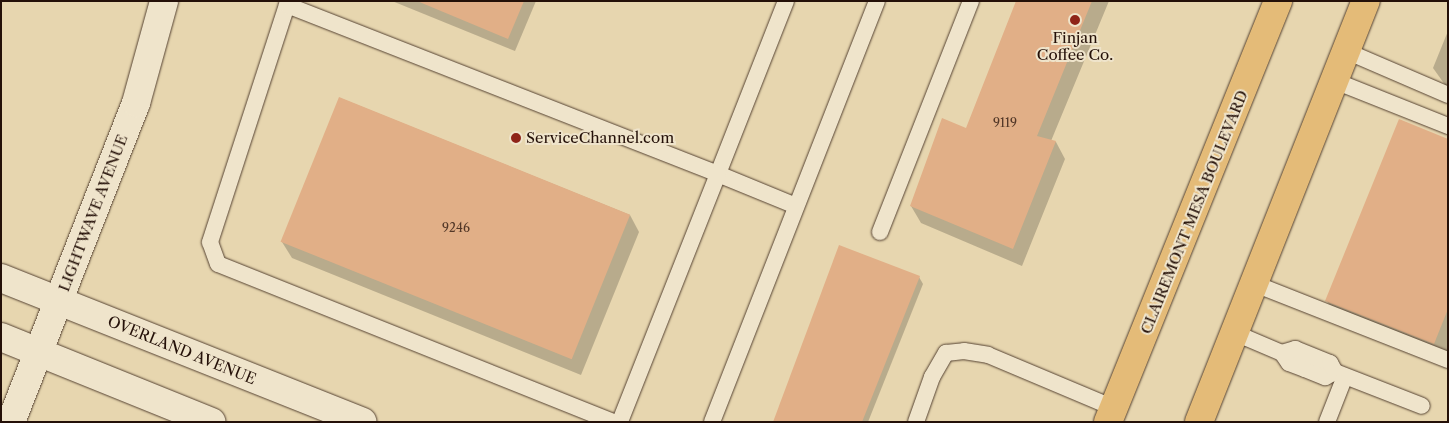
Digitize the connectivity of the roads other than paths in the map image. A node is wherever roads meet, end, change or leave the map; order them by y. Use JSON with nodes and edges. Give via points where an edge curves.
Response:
{"nodes":[{"id":1,"x":164,"y":1,"type":"edge"},
{"id":2,"x":786,"y":1,"type":"edge"},
{"id":3,"x":877,"y":1,"type":"edge"},
{"id":4,"x":971,"y":1,"type":"edge"},
{"id":5,"x":1278,"y":1,"type":"edge"},
{"id":6,"x":1366,"y":1,"type":"edge"},
{"id":7,"x":282,"y":2,"type":"edge"},
{"id":8,"x":1346,"y":51,"type":"junction"},
{"id":9,"x":1335,"y":81,"type":"junction"},
{"id":10,"x":1448,"y":95,"type":"edge"},
{"id":11,"x":1448,"y":126,"type":"edge"},
{"id":12,"x":718,"y":174,"type":"junction"},
{"id":13,"x":796,"y":206,"type":"junction"},
{"id":14,"x":880,"y":232,"type":"dead end"},
{"id":15,"x":1,"y":278,"type":"edge"},
{"id":16,"x":1255,"y":284,"type":"junction"},
{"id":17,"x":58,"y":301,"type":"junction"},
{"id":18,"x":1235,"y":333,"type":"junction"},
{"id":19,"x":1,"y":337,"type":"edge"},
{"id":20,"x":38,"y":352,"type":"junction"},
{"id":21,"x":1448,"y":360,"type":"edge"},
{"id":22,"x":1340,"y":374,"type":"junction"},
{"id":23,"x":1422,"y":406,"type":"dead end"},
{"id":24,"x":1111,"y":415,"type":"edge"},
{"id":25,"x":11,"y":422,"type":"edge"},
{"id":26,"x":211,"y":422,"type":"edge"},
{"id":27,"x":362,"y":422,"type":"edge"},
{"id":28,"x":613,"y":422,"type":"edge"},
{"id":29,"x":620,"y":422,"type":"edge"},
{"id":30,"x":712,"y":422,"type":"edge"},
{"id":31,"x":916,"y":422,"type":"edge"},
{"id":32,"x":1199,"y":422,"type":"edge"},
{"id":33,"x":1327,"y":422,"type":"edge"}],
"edges":[{"from":1,"to":17,"type":"street","name":"LIGHTWAVE AVENUE","via":[[136,103]]},
{"from":2,"to":12,"type":"lane"},
{"from":3,"to":13,"type":"lane"},
{"from":4,"to":14,"type":"lane"},
{"from":5,"to":24,"type":"main road","name":"CLAIREMONT MESA BOULEVARD"},
{"from":6,"to":8,"type":"main road"},
{"from":7,"to":12,"type":"lane"},
{"from":7,"to":28,"type":"lane","via":[[210,242],[218,264]]},
{"from":8,"to":9,"type":"main road"},
{"from":8,"to":10,"type":"lane"},
{"from":9,"to":11,"type":"lane"},
{"from":9,"to":16,"type":"main road"},
{"from":12,"to":13,"type":"lane"},
{"from":12,"to":29,"type":"lane"},
{"from":13,"to":30,"type":"lane"},
{"from":15,"to":17,"type":"street","name":"OVERLAND AVENUE"},
{"from":16,"to":18,"type":"main road"},
{"from":16,"to":21,"type":"lane"},
{"from":17,"to":20,"type":"street","name":"LIGHTWAVE AVENUE"},
{"from":17,"to":27,"type":"street","name":"OVERLAND AVENUE"},
{"from":18,"to":22,"type":"lane","via":[[1282,353],[1295,349],[1330,363]]},
{"from":18,"to":32,"type":"main road"},
{"from":19,"to":20,"type":"street"},
{"from":20,"to":25,"type":"street","name":"LIGHTWAVE AVENUE"},
{"from":20,"to":26,"type":"street"},
{"from":22,"to":23,"type":"lane"},
{"from":22,"to":33,"type":"lane"},
{"from":24,"to":31,"type":"lane","via":[[988,355],[964,351],[946,353],[932,377]]}]}
